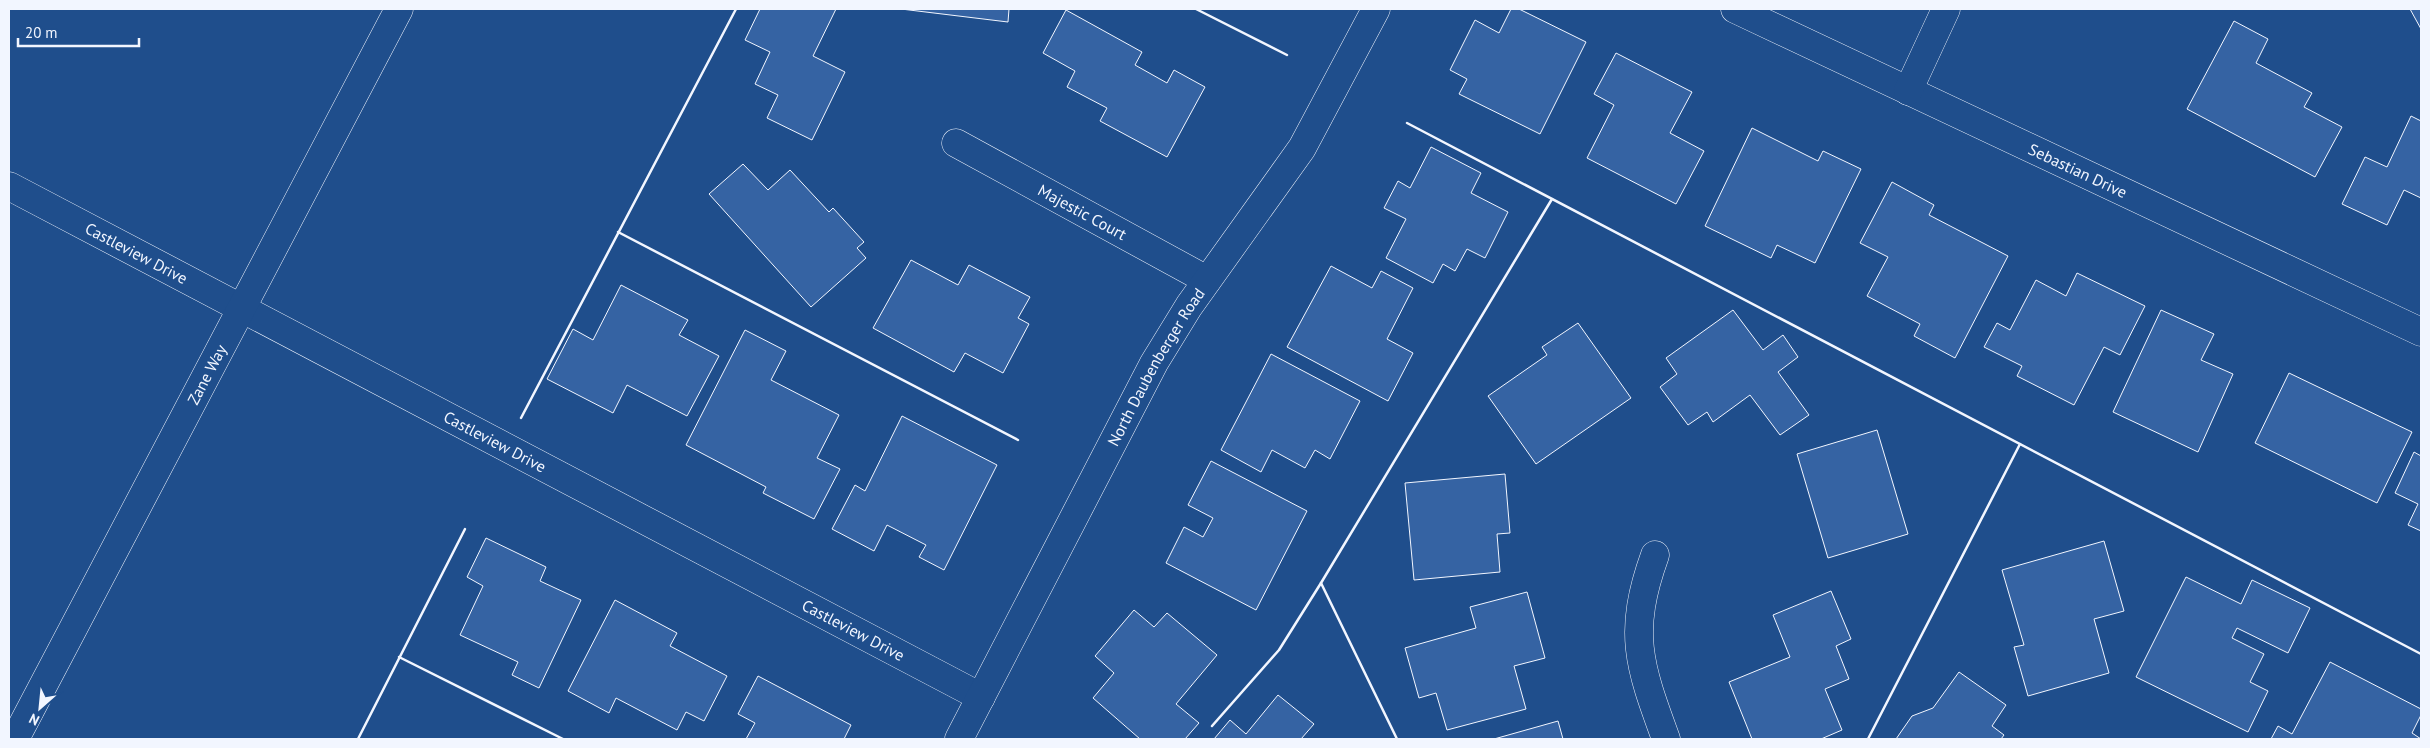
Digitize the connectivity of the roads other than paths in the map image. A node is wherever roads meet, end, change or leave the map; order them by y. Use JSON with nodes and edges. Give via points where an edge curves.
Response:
{"nodes":[{"id":1,"x":400,"y":9,"type":"edge"},
{"id":2,"x":1376,"y":9,"type":"edge"},
{"id":3,"x":1735,"y":9,"type":"edge"},
{"id":4,"x":1946,"y":9,"type":"edge"},
{"id":5,"x":1908,"y":91,"type":"junction"},
{"id":6,"x":956,"y":144,"type":"dead end"},
{"id":7,"x":9,"y":186,"type":"edge"},
{"id":8,"x":1207,"y":280,"type":"junction"},
{"id":9,"x":242,"y":308,"type":"junction"},
{"id":10,"x":2421,"y":332,"type":"edge"},
{"id":11,"x":1655,"y":555,"type":"dead end"},
{"id":12,"x":981,"y":697,"type":"junction"},
{"id":13,"x":967,"y":736,"type":"edge"},
{"id":14,"x":15,"y":739,"type":"edge"},
{"id":15,"x":1666,"y":739,"type":"edge"}],
"edges":[{"from":1,"to":9,"type":"street","name":"Zane Way"},
{"from":2,"to":8,"type":"street","name":"North Daubenberger Road","via":[[1302,148]]},
{"from":3,"to":5,"type":"street","name":"Sebastian Drive"},
{"from":4,"to":5,"type":"street"},
{"from":5,"to":10,"type":"street","name":"Sebastian Drive"},
{"from":6,"to":8,"type":"street","name":"Majestic Court"},
{"from":7,"to":9,"type":"street","name":"Castleview Drive"},
{"from":8,"to":12,"type":"street","name":"North Daubenberger Road","via":[[1154,363]]},
{"from":9,"to":12,"type":"street","name":"Castleview Drive"},
{"from":9,"to":14,"type":"street","name":"Zane Way"},
{"from":11,"to":15,"type":"street","via":[[1641,600],[1638,626],[1644,681]]},
{"from":12,"to":13,"type":"street","name":"North Daubenberger Road"}]}
